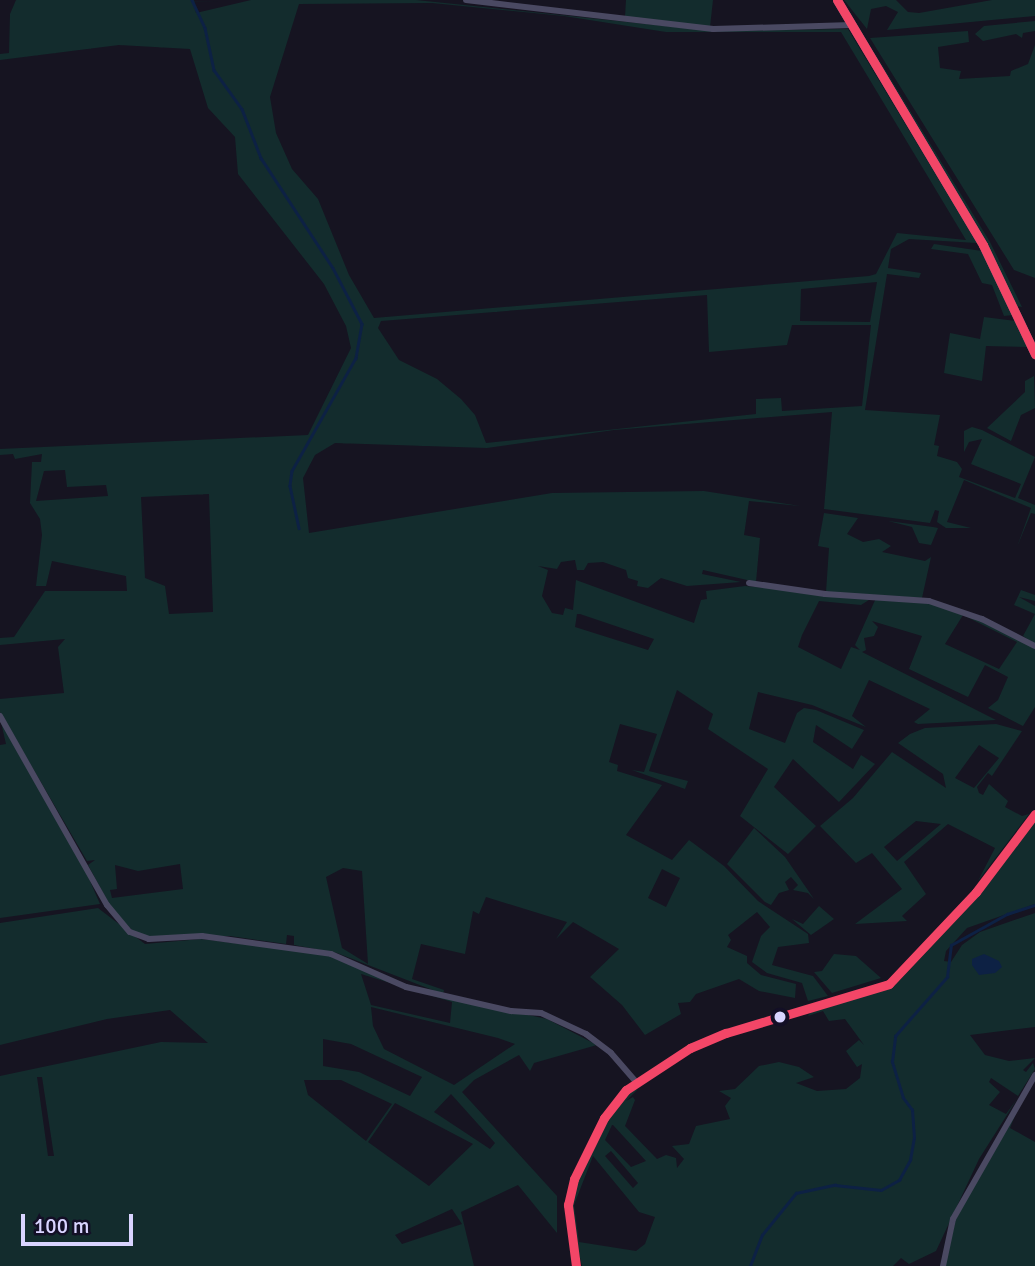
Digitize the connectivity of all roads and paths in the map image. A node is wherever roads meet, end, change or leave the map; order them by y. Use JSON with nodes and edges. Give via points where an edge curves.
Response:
{"nodes":[{"id":1,"x":466,"y":0,"type":"edge"},
{"id":2,"x":837,"y":0,"type":"edge"},
{"id":3,"x":852,"y":25,"type":"junction"},
{"id":4,"x":1035,"y":354,"type":"edge"},
{"id":5,"x":749,"y":583,"type":"dead end"},
{"id":6,"x":1035,"y":646,"type":"edge"},
{"id":7,"x":0,"y":716,"type":"edge"},
{"id":8,"x":1035,"y":814,"type":"edge"},
{"id":9,"x":1035,"y":1075,"type":"edge"},
{"id":10,"x":636,"y":1082,"type":"junction"},
{"id":11,"x":576,"y":1266,"type":"edge"},
{"id":12,"x":943,"y":1266,"type":"edge"}],
"edges":[{"from":1,"to":3,"type":"street","via":[[713,29]]},
{"from":2,"to":3,"type":"main road"},
{"from":3,"to":4,"type":"main road","via":[[983,245]]},
{"from":5,"to":6,"type":"street","via":[[929,601],[982,619]]},
{"from":7,"to":10,"type":"street","via":[[107,905],[130,933],[149,939],[202,936],[253,941],[331,954],[406,987],[511,1012],[541,1013],[586,1034],[611,1053]]},
{"from":8,"to":10,"type":"street","via":[[976,892],[889,984],[726,1033],[690,1048]]},
{"from":9,"to":12,"type":"street","via":[[953,1219]]},
{"from":10,"to":11,"type":"street","via":[[604,1118],[574,1179],[568,1205]]}]}
